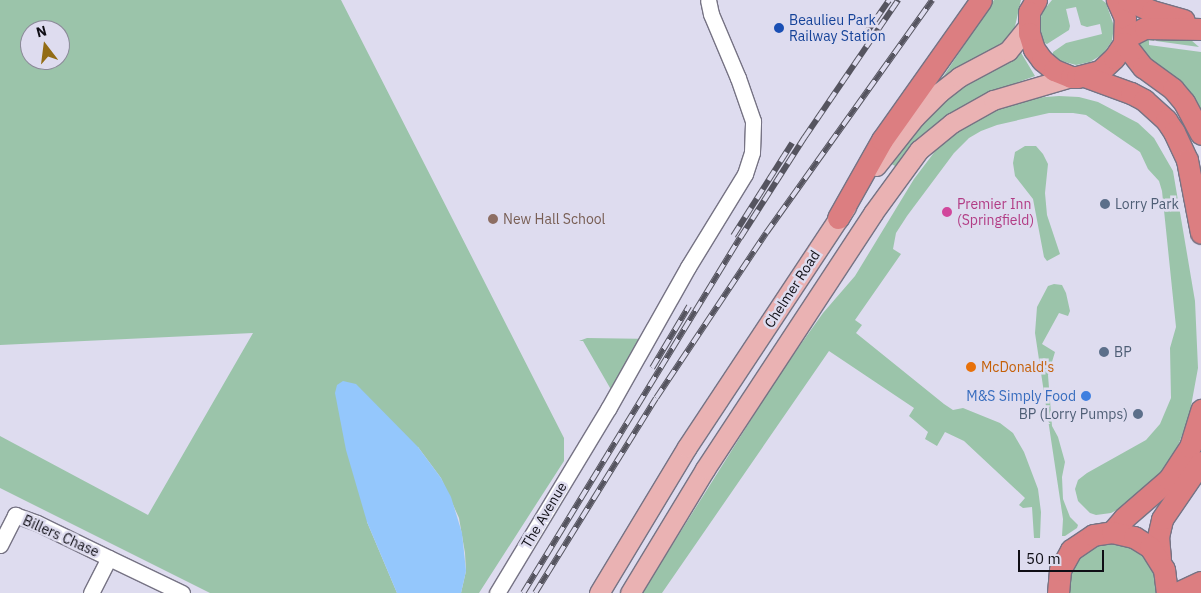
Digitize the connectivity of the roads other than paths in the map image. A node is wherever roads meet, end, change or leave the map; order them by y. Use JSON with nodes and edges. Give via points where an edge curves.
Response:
{"nodes":[{"id":1,"x":708,"y":0,"type":"edge"},
{"id":2,"x":981,"y":0,"type":"edge"},
{"id":3,"x":1117,"y":0,"type":"edge"},
{"id":4,"x":1128,"y":0,"type":"edge"},
{"id":5,"x":1155,"y":0,"type":"edge"},
{"id":6,"x":1031,"y":9,"type":"edge"},
{"id":7,"x":1199,"y":26,"type":"edge"},
{"id":8,"x":1124,"y":40,"type":"junction"},
{"id":9,"x":1077,"y":77,"type":"junction"},
{"id":10,"x":1201,"y":134,"type":"edge"},
{"id":11,"x":838,"y":218,"type":"junction"},
{"id":12,"x":1201,"y":234,"type":"edge"},
{"id":13,"x":1201,"y":410,"type":"edge"},
{"id":14,"x":1201,"y":462,"type":"edge"},
{"id":15,"x":1112,"y":532,"type":"junction"},
{"id":16,"x":0,"y":545,"type":"edge"},
{"id":17,"x":109,"y":558,"type":"junction"},
{"id":18,"x":1160,"y":559,"type":"junction"},
{"id":19,"x":1201,"y":582,"type":"edge"},
{"id":20,"x":91,"y":593,"type":"edge"},
{"id":21,"x":182,"y":593,"type":"edge"},
{"id":22,"x":497,"y":593,"type":"edge"},
{"id":23,"x":599,"y":593,"type":"edge"},
{"id":24,"x":630,"y":593,"type":"edge"},
{"id":25,"x":1058,"y":593,"type":"edge"},
{"id":26,"x":1167,"y":593,"type":"edge"},
{"id":27,"x":1177,"y":593,"type":"edge"}],
"edges":[{"from":1,"to":22,"type":"street","name":"The Avenue","via":[[753,121],[752,152],[745,174]]},
{"from":2,"to":11,"type":"highway","via":[[882,140]]},
{"from":3,"to":8,"type":"highway","via":[[1125,18]]},
{"from":4,"to":7,"type":"highway"},
{"from":5,"to":7,"type":"highway"},
{"from":6,"to":9,"type":"highway","via":[[1032,44],[1036,53],[1054,70]]},
{"from":6,"to":11,"type":"main road","name":"Chelmer Road","via":[[1008,50],[959,77],[915,117]]},
{"from":7,"to":8,"type":"highway","via":[[1144,28]]},
{"from":8,"to":9,"type":"highway","via":[[1109,64],[1100,71]]},
{"from":8,"to":10,"type":"highway","via":[[1143,67],[1173,89],[1184,102]]},
{"from":9,"to":12,"type":"highway","via":[[1131,92],[1166,120],[1187,160]]},
{"from":9,"to":24,"type":"main road","name":"Chelmer Road","via":[[993,100],[952,123],[919,150],[872,214],[716,453]]},
{"from":11,"to":23,"type":"main road","name":"Chelmer Road","via":[[688,447]]},
{"from":13,"to":15,"type":"highway","via":[[1190,447],[1169,479]]},
{"from":14,"to":18,"type":"highway","via":[[1162,519],[1158,536]]},
{"from":15,"to":18,"type":"highway","via":[[1144,542]]},
{"from":15,"to":25,"type":"highway","via":[[1094,535],[1071,550],[1060,570]]},
{"from":16,"to":17,"type":"street","name":"Billers Chase","via":[[15,516],[37,523]]},
{"from":17,"to":20,"type":"street"},
{"from":17,"to":21,"type":"street"},
{"from":18,"to":26,"type":"highway"},
{"from":19,"to":27,"type":"highway"}]}
